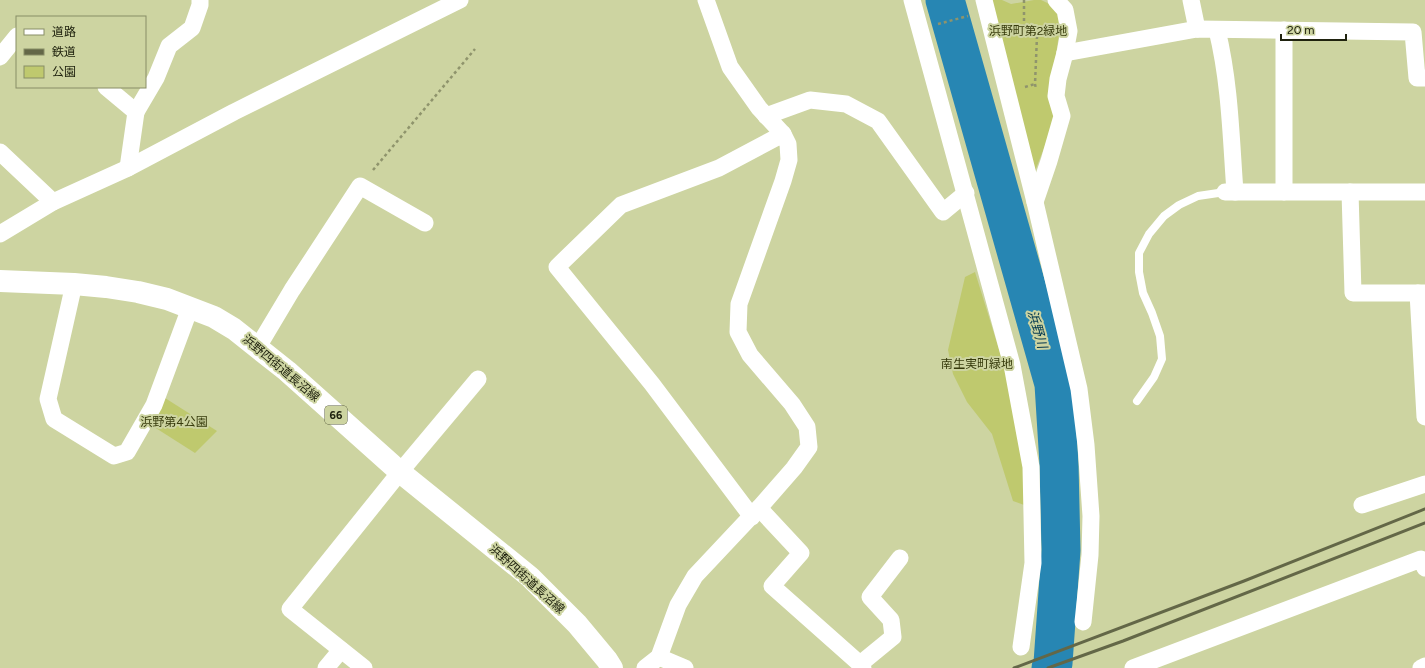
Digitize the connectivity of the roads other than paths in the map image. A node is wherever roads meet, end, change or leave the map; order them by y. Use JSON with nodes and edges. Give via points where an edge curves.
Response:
{"nodes":[{"id":1,"x":200,"y":0,"type":"edge"},
{"id":2,"x":460,"y":0,"type":"edge"},
{"id":3,"x":706,"y":0,"type":"edge"},
{"id":4,"x":912,"y":0,"type":"edge"},
{"id":5,"x":984,"y":0,"type":"edge"},
{"id":6,"x":1056,"y":0,"type":"edge"},
{"id":7,"x":1191,"y":0,"type":"edge"},
{"id":8,"x":1197,"y":29,"type":"junction"},
{"id":9,"x":1217,"y":30,"type":"junction"},
{"id":10,"x":1284,"y":30,"type":"junction"},
{"id":11,"x":16,"y":37,"type":"edge"},
{"id":12,"x":1065,"y":53,"type":"junction"},
{"id":13,"x":0,"y":57,"type":"edge"},
{"id":14,"x":1425,"y":78,"type":"edge"},
{"id":15,"x":107,"y":88,"type":"edge"},
{"id":16,"x":136,"y":112,"type":"junction"},
{"id":17,"x":766,"y":116,"type":"junction"},
{"id":18,"x":783,"y":134,"type":"junction"},
{"id":19,"x":0,"y":152,"type":"edge"},
{"id":20,"x":128,"y":168,"type":"junction"},
{"id":21,"x":1230,"y":192,"type":"junction"},
{"id":22,"x":1284,"y":192,"type":"junction"},
{"id":23,"x":1350,"y":192,"type":"junction"},
{"id":24,"x":1425,"y":192,"type":"edge"},
{"id":25,"x":966,"y":193,"type":"junction"},
{"id":26,"x":53,"y":202,"type":"junction"},
{"id":27,"x":1035,"y":202,"type":"junction"},
{"id":28,"x":425,"y":223,"type":"dead end"},
{"id":29,"x":0,"y":234,"type":"edge"},
{"id":30,"x":0,"y":281,"type":"edge"},
{"id":31,"x":74,"y":284,"type":"junction"},
{"id":32,"x":1422,"y":293,"type":"edge"},
{"id":33,"x":190,"y":308,"type":"junction"},
{"id":34,"x":258,"y":347,"type":"junction"},
{"id":35,"x":478,"y":379,"type":"dead end"},
{"id":36,"x":1137,"y":400,"type":"dead end"},
{"id":37,"x":1425,"y":417,"type":"edge"},
{"id":38,"x":400,"y":472,"type":"junction"},
{"id":39,"x":1425,"y":484,"type":"edge"},
{"id":40,"x":1362,"y":505,"type":"dead end"},
{"id":41,"x":755,"y":512,"type":"junction"},
{"id":42,"x":900,"y":558,"type":"dead end"},
{"id":43,"x":1425,"y":568,"type":"edge"},
{"id":44,"x":1083,"y":622,"type":"dead end"},
{"id":45,"x":1021,"y":648,"type":"dead end"},
{"id":46,"x":341,"y":650,"type":"junction"},
{"id":47,"x":659,"y":657,"type":"junction"},
{"id":48,"x":862,"y":666,"type":"edge"},
{"id":49,"x":1425,"y":666,"type":"edge"},
{"id":50,"x":326,"y":668,"type":"edge"},
{"id":51,"x":364,"y":668,"type":"edge"},
{"id":52,"x":612,"y":668,"type":"edge"},
{"id":53,"x":645,"y":668,"type":"edge"},
{"id":54,"x":684,"y":668,"type":"edge"},
{"id":55,"x":1133,"y":668,"type":"edge"},
{"id":56,"x":1421,"y":668,"type":"edge"}],
"edges":[{"from":1,"to":16,"type":"street","via":[[192,28],[168,46],[156,78]]},
{"from":2,"to":20,"type":"street","via":[[234,112]]},
{"from":3,"to":17,"type":"street","via":[[730,67]]},
{"from":4,"to":25,"type":"street"},
{"from":5,"to":27,"type":"street"},
{"from":6,"to":12,"type":"street","via":[[1064,10],[1069,31]]},
{"from":7,"to":8,"type":"street"},
{"from":8,"to":9,"type":"street"},
{"from":8,"to":12,"type":"street"},
{"from":9,"to":10,"type":"street"},
{"from":9,"to":21,"type":"street","via":[[1229,97]]},
{"from":10,"to":14,"type":"street","via":[[1413,32],[1417,78]]},
{"from":10,"to":22,"type":"street"},
{"from":11,"to":13,"type":"street"},
{"from":12,"to":27,"type":"street","via":[[1056,96],[1062,116]]},
{"from":15,"to":16,"type":"street"},
{"from":16,"to":20,"type":"street"},
{"from":17,"to":18,"type":"street"},
{"from":17,"to":25,"type":"street","via":[[810,100],[846,104],[878,122],[943,212]]},
{"from":18,"to":41,"type":"street","via":[[788,144],[789,160],[739,304],[738,332],[750,355],[792,404],[807,427],[809,447]]},
{"from":18,"to":41,"type":"street","via":[[719,168],[621,205],[557,267]]},
{"from":19,"to":26,"type":"street"},
{"from":20,"to":26,"type":"street"},
{"from":21,"to":22,"type":"street"},
{"from":21,"to":36,"type":"lane","via":[[1198,196],[1179,205],[1164,216],[1149,234],[1139,253],[1143,293],[1160,336],[1162,359],[1154,377]]},
{"from":22,"to":23,"type":"street"},
{"from":23,"to":24,"type":"street"},
{"from":23,"to":32,"type":"street","via":[[1353,293]]},
{"from":25,"to":45,"type":"street","via":[[1012,365],[1031,467],[1034,563]]},
{"from":26,"to":29,"type":"street"},
{"from":27,"to":44,"type":"street","via":[[1079,389],[1086,445],[1091,516]]},
{"from":28,"to":34,"type":"street","via":[[360,186]]},
{"from":30,"to":31,"type":"main road","name":"浜野四街道長沼線","number":"66"},
{"from":31,"to":33,"type":"main road","name":"浜野四街道長沼線","number":"66","via":[[138,292]]},
{"from":31,"to":33,"type":"street","via":[[48,399],[54,419],[114,456],[127,452],[154,405]]},
{"from":32,"to":37,"type":"street"},
{"from":33,"to":34,"type":"main road","name":"浜野四街道長沼線","number":"66","via":[[214,317]]},
{"from":34,"to":38,"type":"main road","name":"浜野四街道長沼線","number":"66"},
{"from":35,"to":38,"type":"street"},
{"from":38,"to":46,"type":"street","via":[[290,609]]},
{"from":38,"to":52,"type":"main road","name":"浜野四街道長沼線","number":"66","via":[[530,577],[578,624]]},
{"from":39,"to":40,"type":"street"},
{"from":41,"to":47,"type":"street","via":[[695,576],[678,605]]},
{"from":41,"to":48,"type":"street","via":[[801,553],[772,586]]},
{"from":42,"to":48,"type":"street","via":[[870,597],[891,620],[893,637]]},
{"from":43,"to":55,"type":"street","via":[[1421,559]]},
{"from":46,"to":50,"type":"street"},
{"from":46,"to":51,"type":"street"},
{"from":47,"to":53,"type":"street"},
{"from":47,"to":54,"type":"street"},
{"from":49,"to":56,"type":"street"}]}
